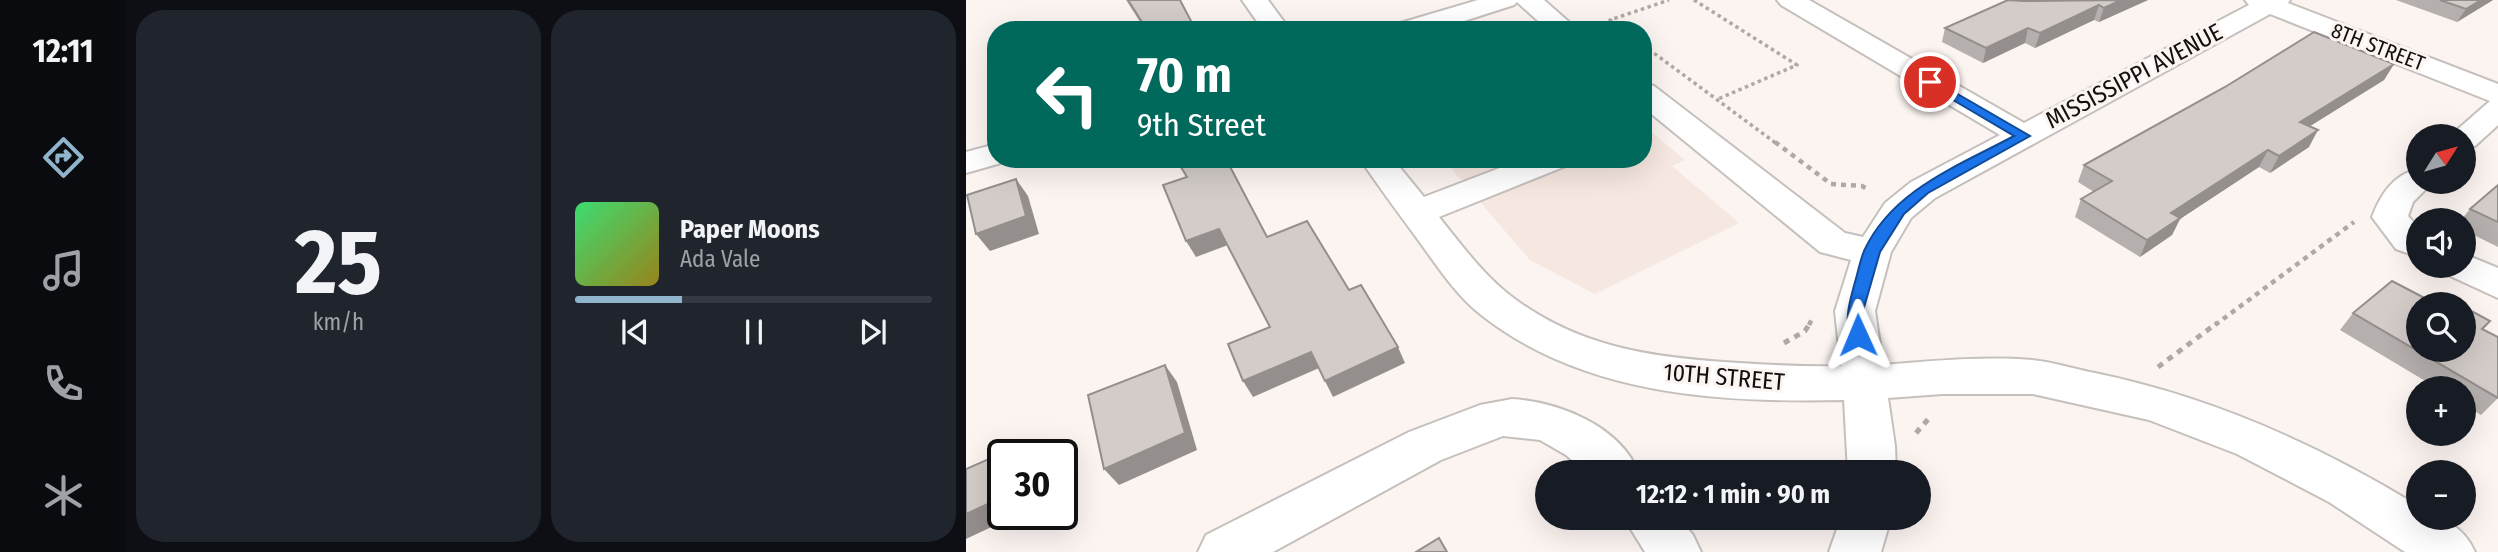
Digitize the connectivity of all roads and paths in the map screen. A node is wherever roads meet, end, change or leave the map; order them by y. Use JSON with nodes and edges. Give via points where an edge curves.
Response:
{"nodes":[{"id":1,"x":1255,"y":0,"type":"edge"},
{"id":2,"x":1505,"y":0,"type":"edge"},
{"id":3,"x":1528,"y":0,"type":"edge"},
{"id":4,"x":1669,"y":0,"type":"edge"},
{"id":5,"x":1695,"y":0,"type":"edge"},
{"id":6,"x":1790,"y":0,"type":"edge"},
{"id":7,"x":2268,"y":1,"type":"edge"},
{"id":8,"x":1270,"y":21,"type":"edge"},
{"id":9,"x":1436,"y":21,"type":"edge"},
{"id":10,"x":1555,"y":21,"type":"edge"},
{"id":11,"x":1610,"y":21,"type":"edge"},
{"id":12,"x":1652,"y":52,"type":"edge"},
{"id":13,"x":2498,"y":94,"type":"edge"},
{"id":14,"x":1717,"y":99,"type":"junction"},
{"id":15,"x":2498,"y":108,"type":"edge"},
{"id":16,"x":1658,"y":120,"type":"edge"},
{"id":17,"x":2476,"y":128,"type":"edge"},
{"id":18,"x":2024,"y":136,"type":"junction"},
{"id":19,"x":987,"y":157,"type":"edge"},
{"id":20,"x":966,"y":163,"type":"edge"},
{"id":21,"x":1383,"y":168,"type":"edge"},
{"id":22,"x":1531,"y":168,"type":"edge"},
{"id":23,"x":1879,"y":187,"type":"dead end"},
{"id":24,"x":2406,"y":190,"type":"edge"},
{"id":25,"x":1872,"y":192,"type":"junction"},
{"id":26,"x":1417,"y":213,"type":"junction"},
{"id":27,"x":2390,"y":217,"type":"junction"},
{"id":28,"x":2406,"y":236,"type":"edge"},
{"id":29,"x":1833,"y":243,"type":"junction"},
{"id":30,"x":1872,"y":251,"type":"junction"},
{"id":31,"x":2476,"y":274,"type":"edge"},
{"id":32,"x":2498,"y":285,"type":"edge"},
{"id":33,"x":1816,"y":312,"type":"dead end"},
{"id":34,"x":1797,"y":336,"type":"junction"},
{"id":35,"x":1775,"y":344,"type":"dead end"},
{"id":36,"x":1815,"y":383,"type":"junction"},
{"id":37,"x":2154,"y":386,"type":"junction"},
{"id":38,"x":1867,"y":404,"type":"junction"},
{"id":39,"x":1941,"y":412,"type":"dead end"},
{"id":40,"x":1605,"y":460,"type":"edge"},
{"id":41,"x":1871,"y":460,"type":"edge"},
{"id":42,"x":1658,"y":530,"type":"edge"},
{"id":43,"x":1862,"y":530,"type":"edge"},
{"id":44,"x":1224,"y":552,"type":"edge"},
{"id":45,"x":1675,"y":552,"type":"edge"},
{"id":46,"x":1855,"y":552,"type":"edge"},
{"id":47,"x":2449,"y":552,"type":"edge"}],
"edges":[{"from":1,"to":8,"type":"street"},
{"from":2,"to":9,"type":"street"},
{"from":3,"to":10,"type":"street"},
{"from":4,"to":11,"type":"path"},
{"from":5,"to":14,"type":"path","via":[[1797,65]]},
{"from":6,"to":18,"type":"street"},
{"from":7,"to":13,"type":"street","name":"8TH STREET"},
{"from":7,"to":18,"type":"street","name":"MISSISSIPPI AVENUE"},
{"from":12,"to":14,"type":"path"},
{"from":14,"to":25,"type":"path","via":[[1831,184],[1862,186]]},
{"from":15,"to":17,"type":"street"},
{"from":16,"to":29,"type":"street"},
{"from":18,"to":30,"type":"street","name":"MISSISSIPPI AVENUE","via":[[1923,190],[1898,211]]},
{"from":19,"to":20,"type":"street"},
{"from":21,"to":26,"type":"street","name":"10TH STREET"},
{"from":22,"to":26,"type":"street"},
{"from":23,"to":25,"type":"path"},
{"from":24,"to":27,"type":"street","via":[[2397,198]]},
{"from":25,"to":29,"type":"path","via":[[1853,205]]},
{"from":26,"to":36,"type":"street","name":"10TH STREET","via":[[1493,303],[1551,340],[1615,365],[1676,376]]},
{"from":27,"to":28,"type":"street"},
{"from":27,"to":37,"type":"path","via":[[2354,222]]},
{"from":29,"to":30,"type":"street"},
{"from":30,"to":38,"type":"street","name":"MISSISSIPPI AVENUE","via":[[1855,311]]},
{"from":31,"to":32,"type":"street"},
{"from":33,"to":34,"type":"path"},
{"from":34,"to":35,"type":"path"},
{"from":34,"to":36,"type":"path","via":[[1814,347]]},
{"from":36,"to":38,"type":"street","name":"10TH STREET"},
{"from":37,"to":38,"type":"street","name":"10TH STREET","via":[[2033,377],[1942,377]]},
{"from":37,"to":47,"type":"street","name":"10TH STREET","via":[[2346,486]]},
{"from":38,"to":39,"type":"path","via":[[1916,433]]},
{"from":38,"to":41,"type":"street","name":"MISSISSIPPI AVENUE"},
{"from":40,"to":44,"type":"street","via":[[1546,422],[1510,417],[1425,446]]},
{"from":42,"to":45,"type":"street"},
{"from":43,"to":46,"type":"street"}]}
